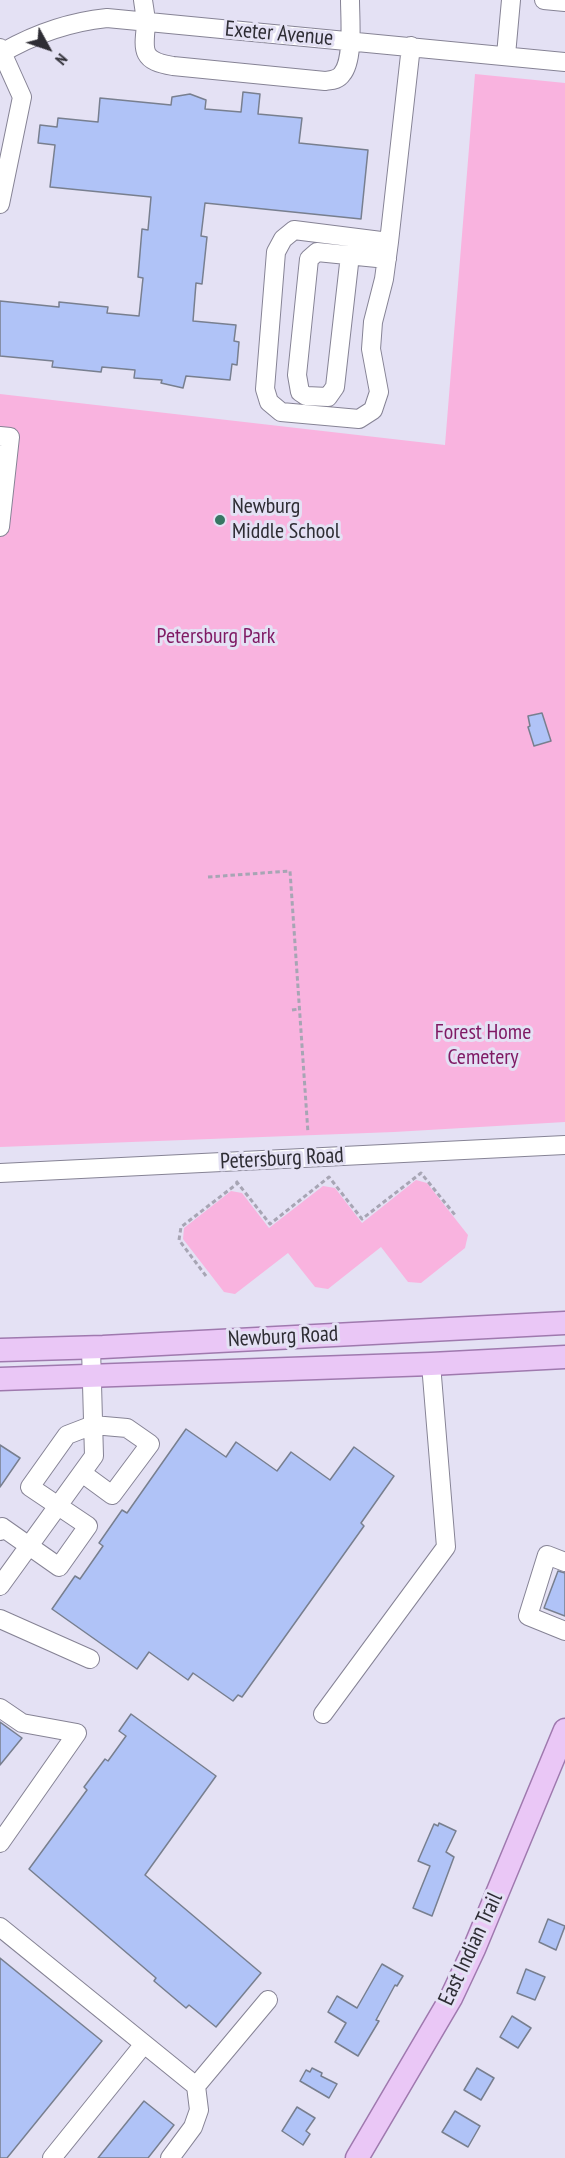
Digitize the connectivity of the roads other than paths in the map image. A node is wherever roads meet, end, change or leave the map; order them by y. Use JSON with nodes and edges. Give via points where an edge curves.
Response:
{"nodes":[{"id":1,"x":143,"y":0,"type":"edge"},
{"id":2,"x":350,"y":0,"type":"edge"},
{"id":3,"x":511,"y":0,"type":"edge"},
{"id":4,"x":544,"y":0,"type":"edge"},
{"id":5,"x":565,"y":2,"type":"edge"},
{"id":6,"x":146,"y":21,"type":"junction"},
{"id":7,"x":350,"y":40,"type":"junction"},
{"id":8,"x":411,"y":46,"type":"junction"},
{"id":9,"x":1,"y":52,"type":"edge"},
{"id":10,"x":506,"y":55,"type":"junction"},
{"id":11,"x":565,"y":62,"type":"edge"},
{"id":12,"x":0,"y":204,"type":"edge"},
{"id":13,"x":388,"y":251,"type":"junction"},
{"id":14,"x":350,"y":255,"type":"junction"},
{"id":15,"x":0,"y":436,"type":"edge"},
{"id":16,"x":2,"y":492,"type":"edge"},
{"id":17,"x":0,"y":526,"type":"edge"},
{"id":18,"x":565,"y":1145,"type":"edge"},
{"id":19,"x":0,"y":1173,"type":"edge"},
{"id":20,"x":565,"y":1323,"type":"edge"},
{"id":21,"x":91,"y":1348,"type":"junction"},
{"id":22,"x":0,"y":1350,"type":"edge"},
{"id":23,"x":565,"y":1357,"type":"edge"},
{"id":24,"x":430,"y":1364,"type":"junction"},
{"id":25,"x":92,"y":1375,"type":"junction"},
{"id":26,"x":0,"y":1378,"type":"edge"},
{"id":27,"x":93,"y":1425,"type":"junction"},
{"id":28,"x":82,"y":1473,"type":"junction"},
{"id":29,"x":58,"y":1506,"type":"junction"},
{"id":30,"x":0,"y":1531,"type":"edge"},
{"id":31,"x":30,"y":1545,"type":"junction"},
{"id":32,"x":565,"y":1562,"type":"edge"},
{"id":33,"x":0,"y":1586,"type":"edge"},
{"id":34,"x":0,"y":1619,"type":"edge"},
{"id":35,"x":565,"y":1631,"type":"edge"},
{"id":36,"x":90,"y":1659,"type":"dead end"},
{"id":37,"x":0,"y":1708,"type":"edge"},
{"id":38,"x":323,"y":1714,"type":"dead end"},
{"id":39,"x":565,"y":1730,"type":"edge"},
{"id":40,"x":0,"y":1843,"type":"edge"},
{"id":41,"x":0,"y":1927,"type":"edge"},
{"id":42,"x":268,"y":2000,"type":"dead end"},
{"id":43,"x":144,"y":2044,"type":"junction"},
{"id":44,"x":196,"y":2086,"type":"junction"},
{"id":45,"x":52,"y":2158,"type":"edge"},
{"id":46,"x":170,"y":2158,"type":"edge"},
{"id":47,"x":357,"y":2158,"type":"edge"}],
"edges":[{"from":1,"to":6,"type":"street"},
{"from":2,"to":7,"type":"street"},
{"from":3,"to":10,"type":"street"},
{"from":4,"to":5,"type":"street"},
{"from":6,"to":7,"type":"street","name":"Exeter Avenue"},
{"from":6,"to":7,"type":"street","via":[[145,52],[165,64],[325,81],[342,75]]},
{"from":6,"to":9,"type":"street","name":"Exeter Avenue","via":[[88,20],[33,36]]},
{"from":7,"to":8,"type":"street","name":"Exeter Avenue"},
{"from":8,"to":10,"type":"street","name":"Exeter Avenue"},
{"from":8,"to":13,"type":"street"},
{"from":9,"to":12,"type":"street","via":[[22,97]]},
{"from":10,"to":11,"type":"street","name":"Exeter Avenue"},
{"from":13,"to":13,"type":"street","via":[[294,230],[283,239],[276,252],[265,389],[269,402],[281,412],[359,419],[373,410],[379,392],[371,349],[373,322]]},
{"from":13,"to":14,"type":"street"},
{"from":14,"to":14,"type":"street","via":[[317,252],[309,259],[297,375],[300,392],[306,396],[328,396],[335,387]]},
{"from":15,"to":16,"type":"street","via":[[10,437]]},
{"from":16,"to":17,"type":"street"},
{"from":18,"to":19,"type":"street","name":"Petersburg Road"},
{"from":20,"to":21,"type":"main road","name":"Newburg Road"},
{"from":21,"to":22,"type":"main road","name":"Newburg Road"},
{"from":21,"to":25,"type":"street"},
{"from":23,"to":24,"type":"main road","name":"Newburg Road"},
{"from":24,"to":25,"type":"main road","name":"Newburg Road"},
{"from":24,"to":38,"type":"street","via":[[446,1547]]},
{"from":25,"to":26,"type":"main road","name":"Newburg Road"},
{"from":25,"to":27,"type":"street"},
{"from":27,"to":28,"type":"street","via":[[94,1456]]},
{"from":27,"to":28,"type":"street","via":[[127,1428],[150,1444],[112,1495]]},
{"from":27,"to":29,"type":"street","via":[[67,1435],[30,1487]]},
{"from":28,"to":29,"type":"street"},
{"from":29,"to":31,"type":"street"},
{"from":29,"to":31,"type":"street","via":[[88,1526],[59,1567]]},
{"from":30,"to":31,"type":"street","via":[[3,1527]]},
{"from":31,"to":33,"type":"street"},
{"from":32,"to":35,"type":"street","via":[[547,1555],[528,1616]]},
{"from":34,"to":36,"type":"street"},
{"from":37,"to":40,"type":"street","via":[[22,1723],[77,1732]]},
{"from":39,"to":47,"type":"main road","name":"East Indian Trail","via":[[451,1998]]},
{"from":41,"to":43,"type":"street"},
{"from":42,"to":44,"type":"street"},
{"from":43,"to":44,"type":"street"},
{"from":43,"to":45,"type":"street"},
{"from":44,"to":46,"type":"street","via":[[199,2110],[193,2127]]}]}
